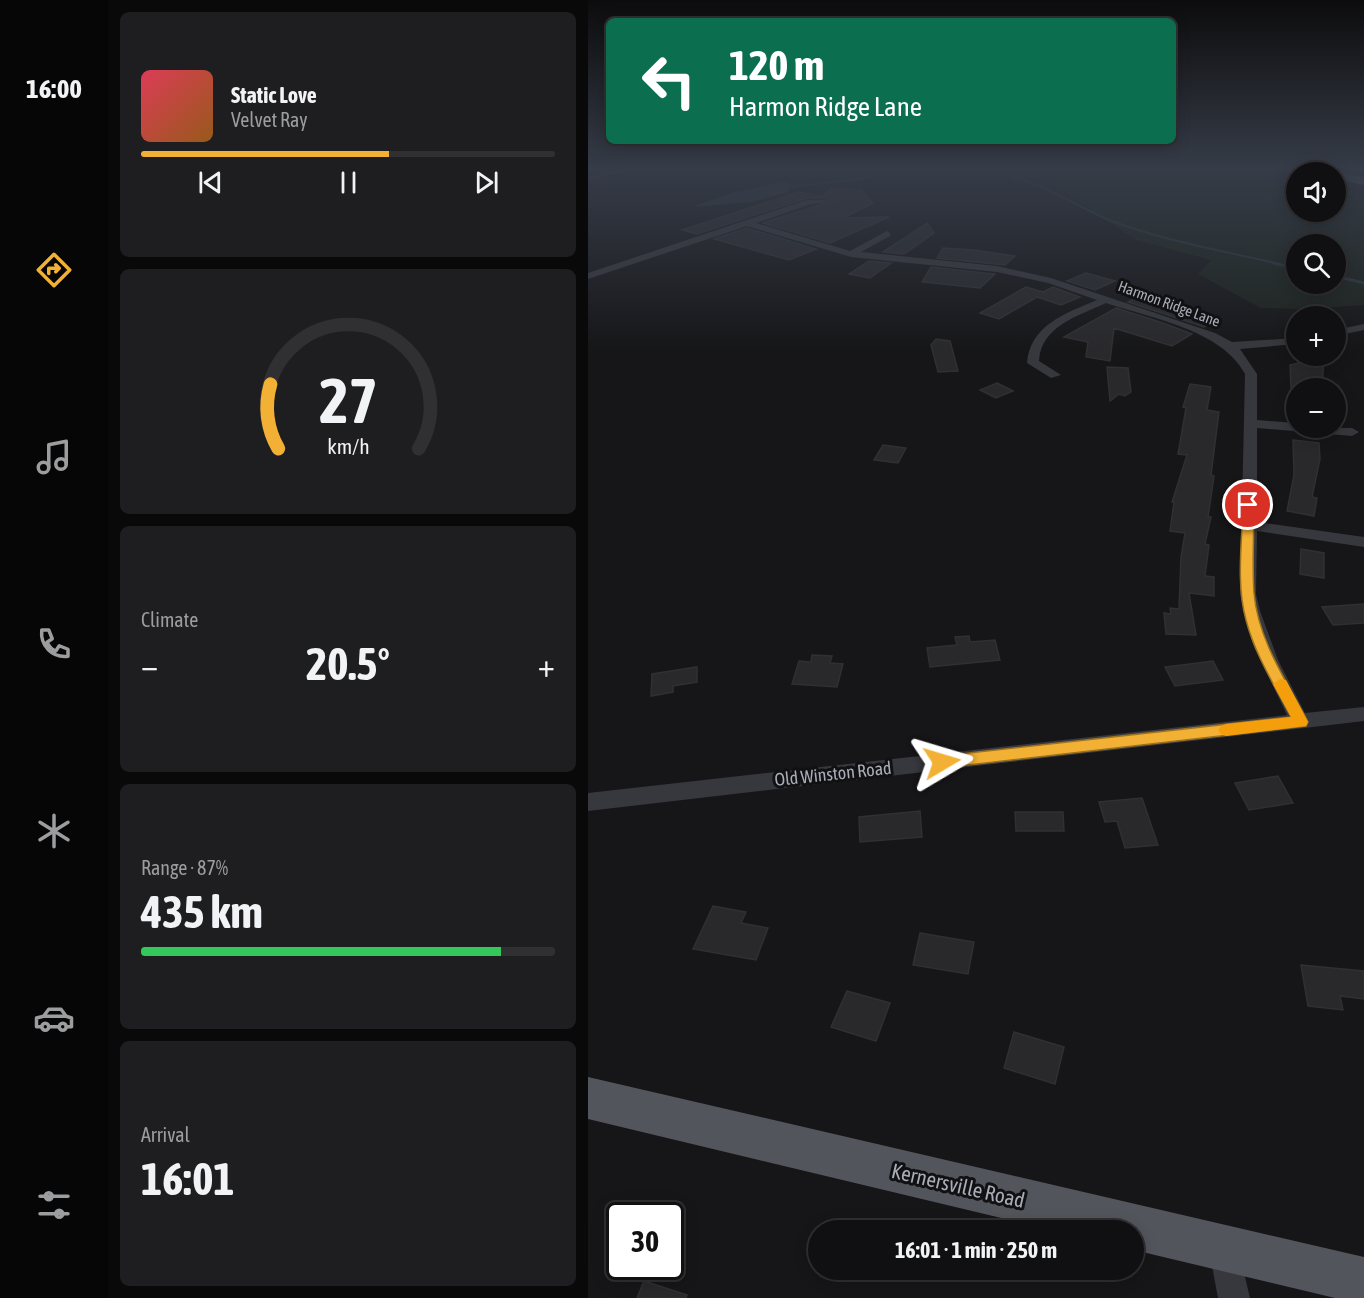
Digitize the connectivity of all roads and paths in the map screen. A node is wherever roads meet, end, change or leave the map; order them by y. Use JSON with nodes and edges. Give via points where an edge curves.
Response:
{"nodes":[{"id":1,"x":724,"y":231,"type":"edge"},
{"id":2,"x":772,"y":231,"type":"edge"},
{"id":3,"x":887,"y":234,"type":"dead end"},
{"id":4,"x":851,"y":254,"type":"junction"},
{"id":5,"x":588,"y":276,"type":"edge"},
{"id":6,"x":1107,"y":299,"type":"junction"},
{"id":7,"x":1364,"y":327,"type":"edge"},
{"id":8,"x":1346,"y":331,"type":"edge"},
{"id":9,"x":1286,"y":342,"type":"edge"},
{"id":10,"x":1230,"y":346,"type":"junction"},
{"id":11,"x":1055,"y":375,"type":"dead end"},
{"id":12,"x":1250,"y":423,"type":"junction"},
{"id":13,"x":1286,"y":426,"type":"edge"},
{"id":14,"x":1346,"y":431,"type":"edge"},
{"id":15,"x":1352,"y":432,"type":"dead end"},
{"id":16,"x":1248,"y":525,"type":"junction"},
{"id":17,"x":1364,"y":542,"type":"edge"},
{"id":18,"x":1364,"y":714,"type":"edge"},
{"id":19,"x":1300,"y":722,"type":"junction"},
{"id":20,"x":588,"y":802,"type":"edge"},
{"id":21,"x":588,"y":1098,"type":"edge"},
{"id":22,"x":1225,"y":1248,"type":"junction"},
{"id":23,"x":1364,"y":1281,"type":"edge"},
{"id":24,"x":1234,"y":1298,"type":"edge"}],
"edges":[{"from":1,"to":5,"type":"street"},
{"from":2,"to":4,"type":"street","name":"Harmon Ridge Lane"},
{"from":3,"to":4,"type":"street"},
{"from":4,"to":6,"type":"street","name":"Harmon Ridge Lane","via":[[997,268]]},
{"from":6,"to":10,"type":"street","name":"Harmon Ridge Lane","via":[[1196,329]]},
{"from":6,"to":11,"type":"street","via":[[1057,323],[1038,339],[1032,353],[1033,363]]},
{"from":7,"to":8,"type":"street"},
{"from":9,"to":10,"type":"street"},
{"from":10,"to":12,"type":"street","name":"Harmon Ridge Lane","via":[[1251,374]]},
{"from":12,"to":13,"type":"street"},
{"from":12,"to":16,"type":"street","name":"Harmon Ridge Lane"},
{"from":14,"to":15,"type":"street"},
{"from":16,"to":17,"type":"street"},
{"from":16,"to":19,"type":"street","name":"Harmon Ridge Lane","via":[[1252,620]]},
{"from":18,"to":19,"type":"street","name":"Old Winston Road"},
{"from":19,"to":20,"type":"street","name":"Old Winston Road"},
{"from":21,"to":22,"type":"main road","name":"Kernersville Road"},
{"from":22,"to":23,"type":"main road","name":"Kernersville Road"},
{"from":22,"to":24,"type":"street"}]}
